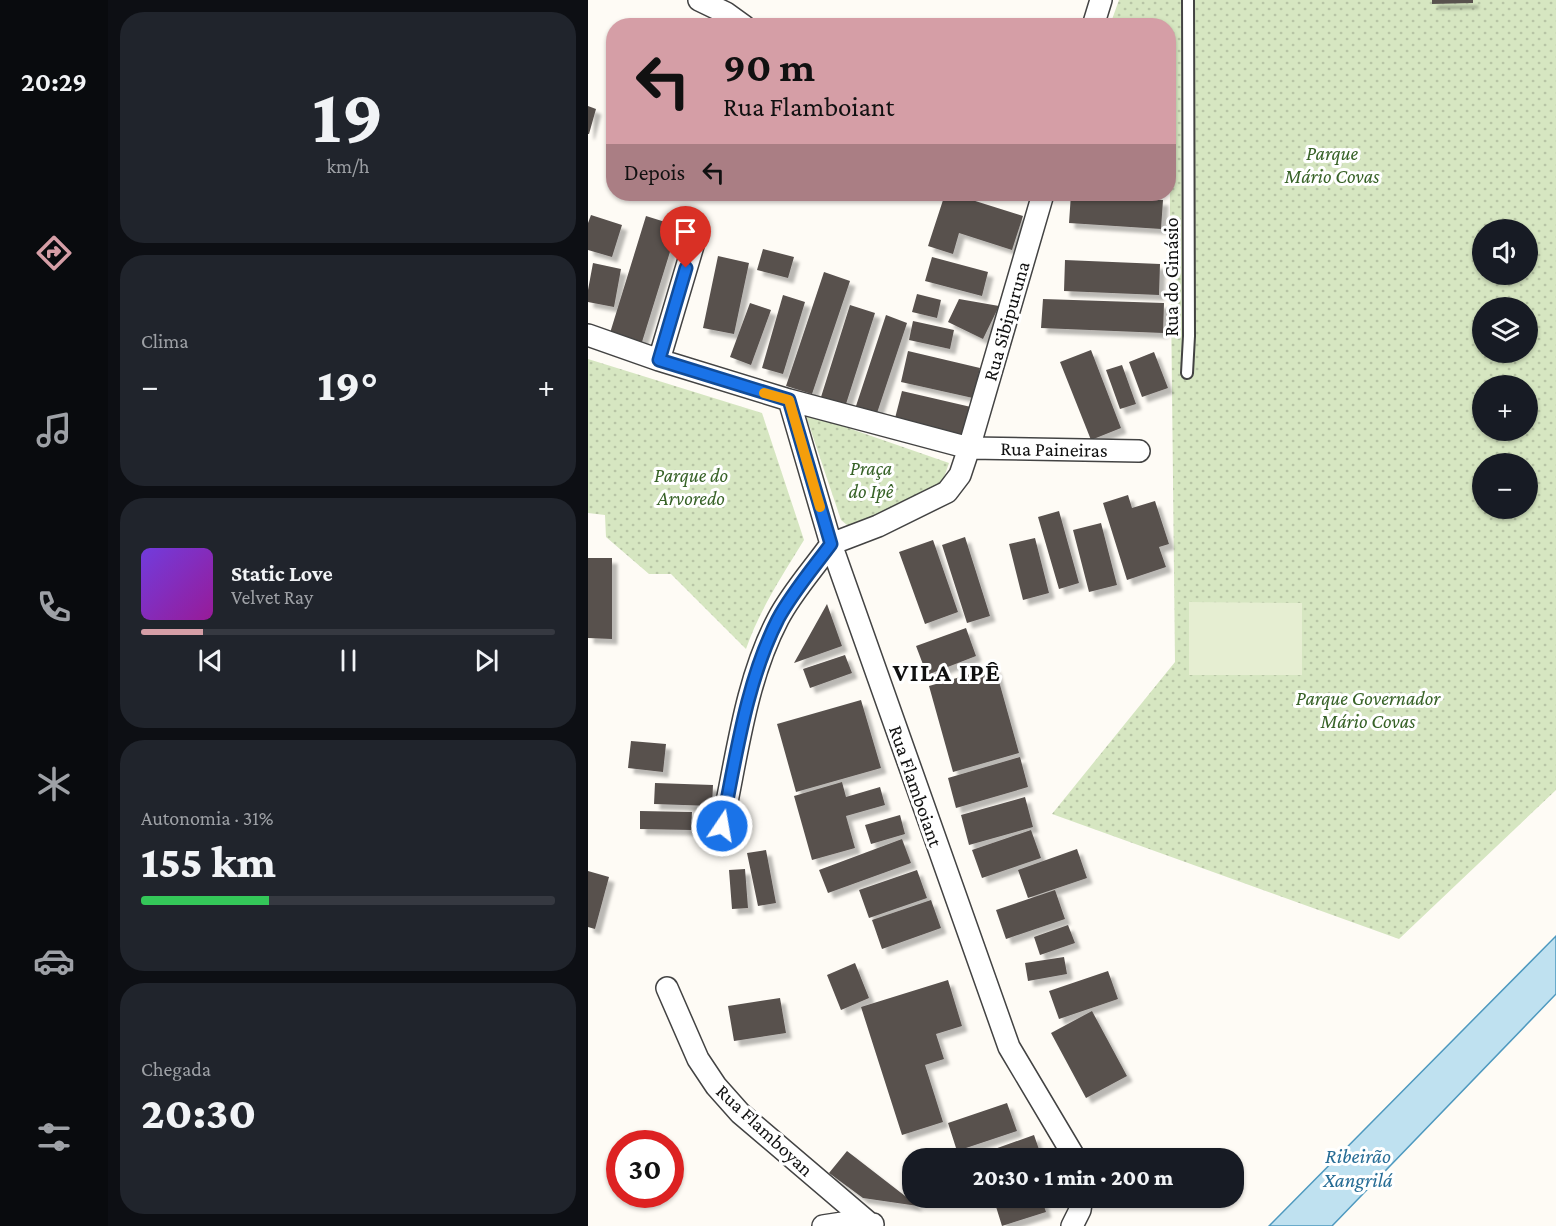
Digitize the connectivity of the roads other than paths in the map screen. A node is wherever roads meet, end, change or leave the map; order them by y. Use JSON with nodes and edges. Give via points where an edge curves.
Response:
{"nodes":[{"id":1,"x":697,"y":0,"type":"edge"},
{"id":2,"x":1101,"y":0,"type":"edge"},
{"id":3,"x":1188,"y":0,"type":"edge"},
{"id":4,"x":733,"y":18,"type":"edge"},
{"id":5,"x":1095,"y":18,"type":"edge"},
{"id":6,"x":1041,"y":201,"type":"edge"},
{"id":7,"x":698,"y":229,"type":"dead end"},
{"id":8,"x":588,"y":335,"type":"edge"},
{"id":9,"x":659,"y":360,"type":"junction"},
{"id":10,"x":1187,"y":373,"type":"dead end"},
{"id":11,"x":789,"y":400,"type":"junction"},
{"id":12,"x":969,"y":448,"type":"junction"},
{"id":13,"x":1139,"y":451,"type":"dead end"},
{"id":14,"x":831,"y":544,"type":"junction"},
{"id":15,"x":722,"y":826,"type":"dead end"},
{"id":16,"x":667,"y":988,"type":"dead end"},
{"id":17,"x":1069,"y":1148,"type":"edge"},
{"id":18,"x":1080,"y":1208,"type":"edge"},
{"id":19,"x":875,"y":1225,"type":"edge"},
{"id":20,"x":823,"y":1226,"type":"edge"},
{"id":21,"x":1072,"y":1226,"type":"edge"}],
"edges":[{"from":1,"to":4,"type":"street"},
{"from":2,"to":5,"type":"street"},
{"from":3,"to":10,"type":"lane","name":"Rua do Ginásio"},
{"from":6,"to":12,"type":"street","name":"Rua Sibipuruna"},
{"from":7,"to":9,"type":"street"},
{"from":8,"to":9,"type":"street","name":"Rua Paineiras"},
{"from":9,"to":11,"type":"street","name":"Rua Paineiras"},
{"from":11,"to":12,"type":"street","name":"Rua Paineiras"},
{"from":11,"to":14,"type":"street","name":"Rua Flamboiant"},
{"from":12,"to":13,"type":"street","name":"Rua Paineiras"},
{"from":12,"to":14,"type":"street","name":"Rua Sibipuruna","via":[[960,475],[947,492]]},
{"from":14,"to":15,"type":"street","via":[[780,616],[766,644],[748,702]]},
{"from":14,"to":17,"type":"street","name":"Rua Flamboiant","via":[[1009,1047]]},
{"from":16,"to":19,"type":"street","name":"Rua Flamboyan","via":[[698,1059],[716,1086],[740,1113]]},
{"from":18,"to":21,"type":"street"},
{"from":19,"to":20,"type":"street","via":[[849,1222]]}]}
